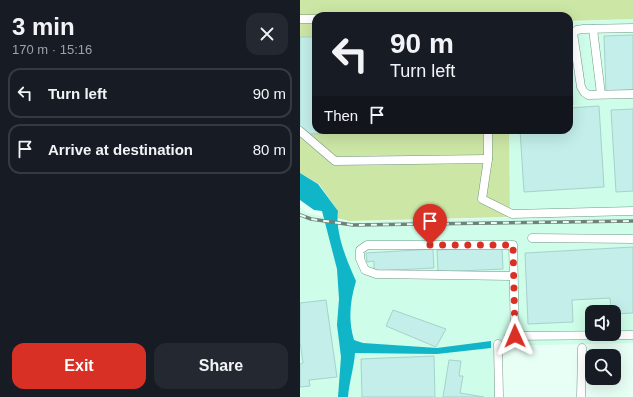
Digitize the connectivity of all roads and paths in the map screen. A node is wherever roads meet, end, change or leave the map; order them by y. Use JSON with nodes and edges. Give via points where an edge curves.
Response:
{"nodes":[{"id":1,"x":300,"y":19,"type":"edge"},
{"id":2,"x":312,"y":19,"type":"edge"},
{"id":3,"x":633,"y":28,"type":"edge"},
{"id":4,"x":593,"y":29,"type":"junction"},
{"id":5,"x":601,"y":94,"type":"junction"},
{"id":6,"x":633,"y":94,"type":"edge"},
{"id":7,"x":300,"y":131,"type":"edge"},
{"id":8,"x":488,"y":134,"type":"edge"},
{"id":9,"x":488,"y":159,"type":"junction"},
{"id":10,"x":633,"y":211,"type":"edge"},
{"id":11,"x":532,"y":238,"type":"dead end"},
{"id":12,"x":633,"y":239,"type":"edge"},
{"id":13,"x":514,"y":276,"type":"junction"},
{"id":14,"x":633,"y":335,"type":"edge"},
{"id":15,"x":498,"y":344,"type":"dead end"},
{"id":16,"x":582,"y":348,"type":"dead end"},
{"id":17,"x":499,"y":397,"type":"edge"},
{"id":18,"x":581,"y":397,"type":"edge"}],
"edges":[{"from":1,"to":2,"type":"street"},
{"from":3,"to":4,"type":"street"},
{"from":4,"to":5,"type":"street"},
{"from":4,"to":5,"type":"street","via":[[577,30],[573,33],[581,87],[588,95]]},
{"from":5,"to":6,"type":"street"},
{"from":7,"to":9,"type":"street","via":[[335,161]]},
{"from":8,"to":9,"type":"street"},
{"from":9,"to":10,"type":"street","via":[[482,199],[512,214]]},
{"from":11,"to":12,"type":"street"},
{"from":13,"to":13,"type":"street","via":[[513,245],[367,245],[360,250],[360,259],[365,270],[376,274]]},
{"from":13,"to":14,"type":"street","via":[[512,336]]},
{"from":15,"to":17,"type":"street"},
{"from":16,"to":18,"type":"street"}]}
